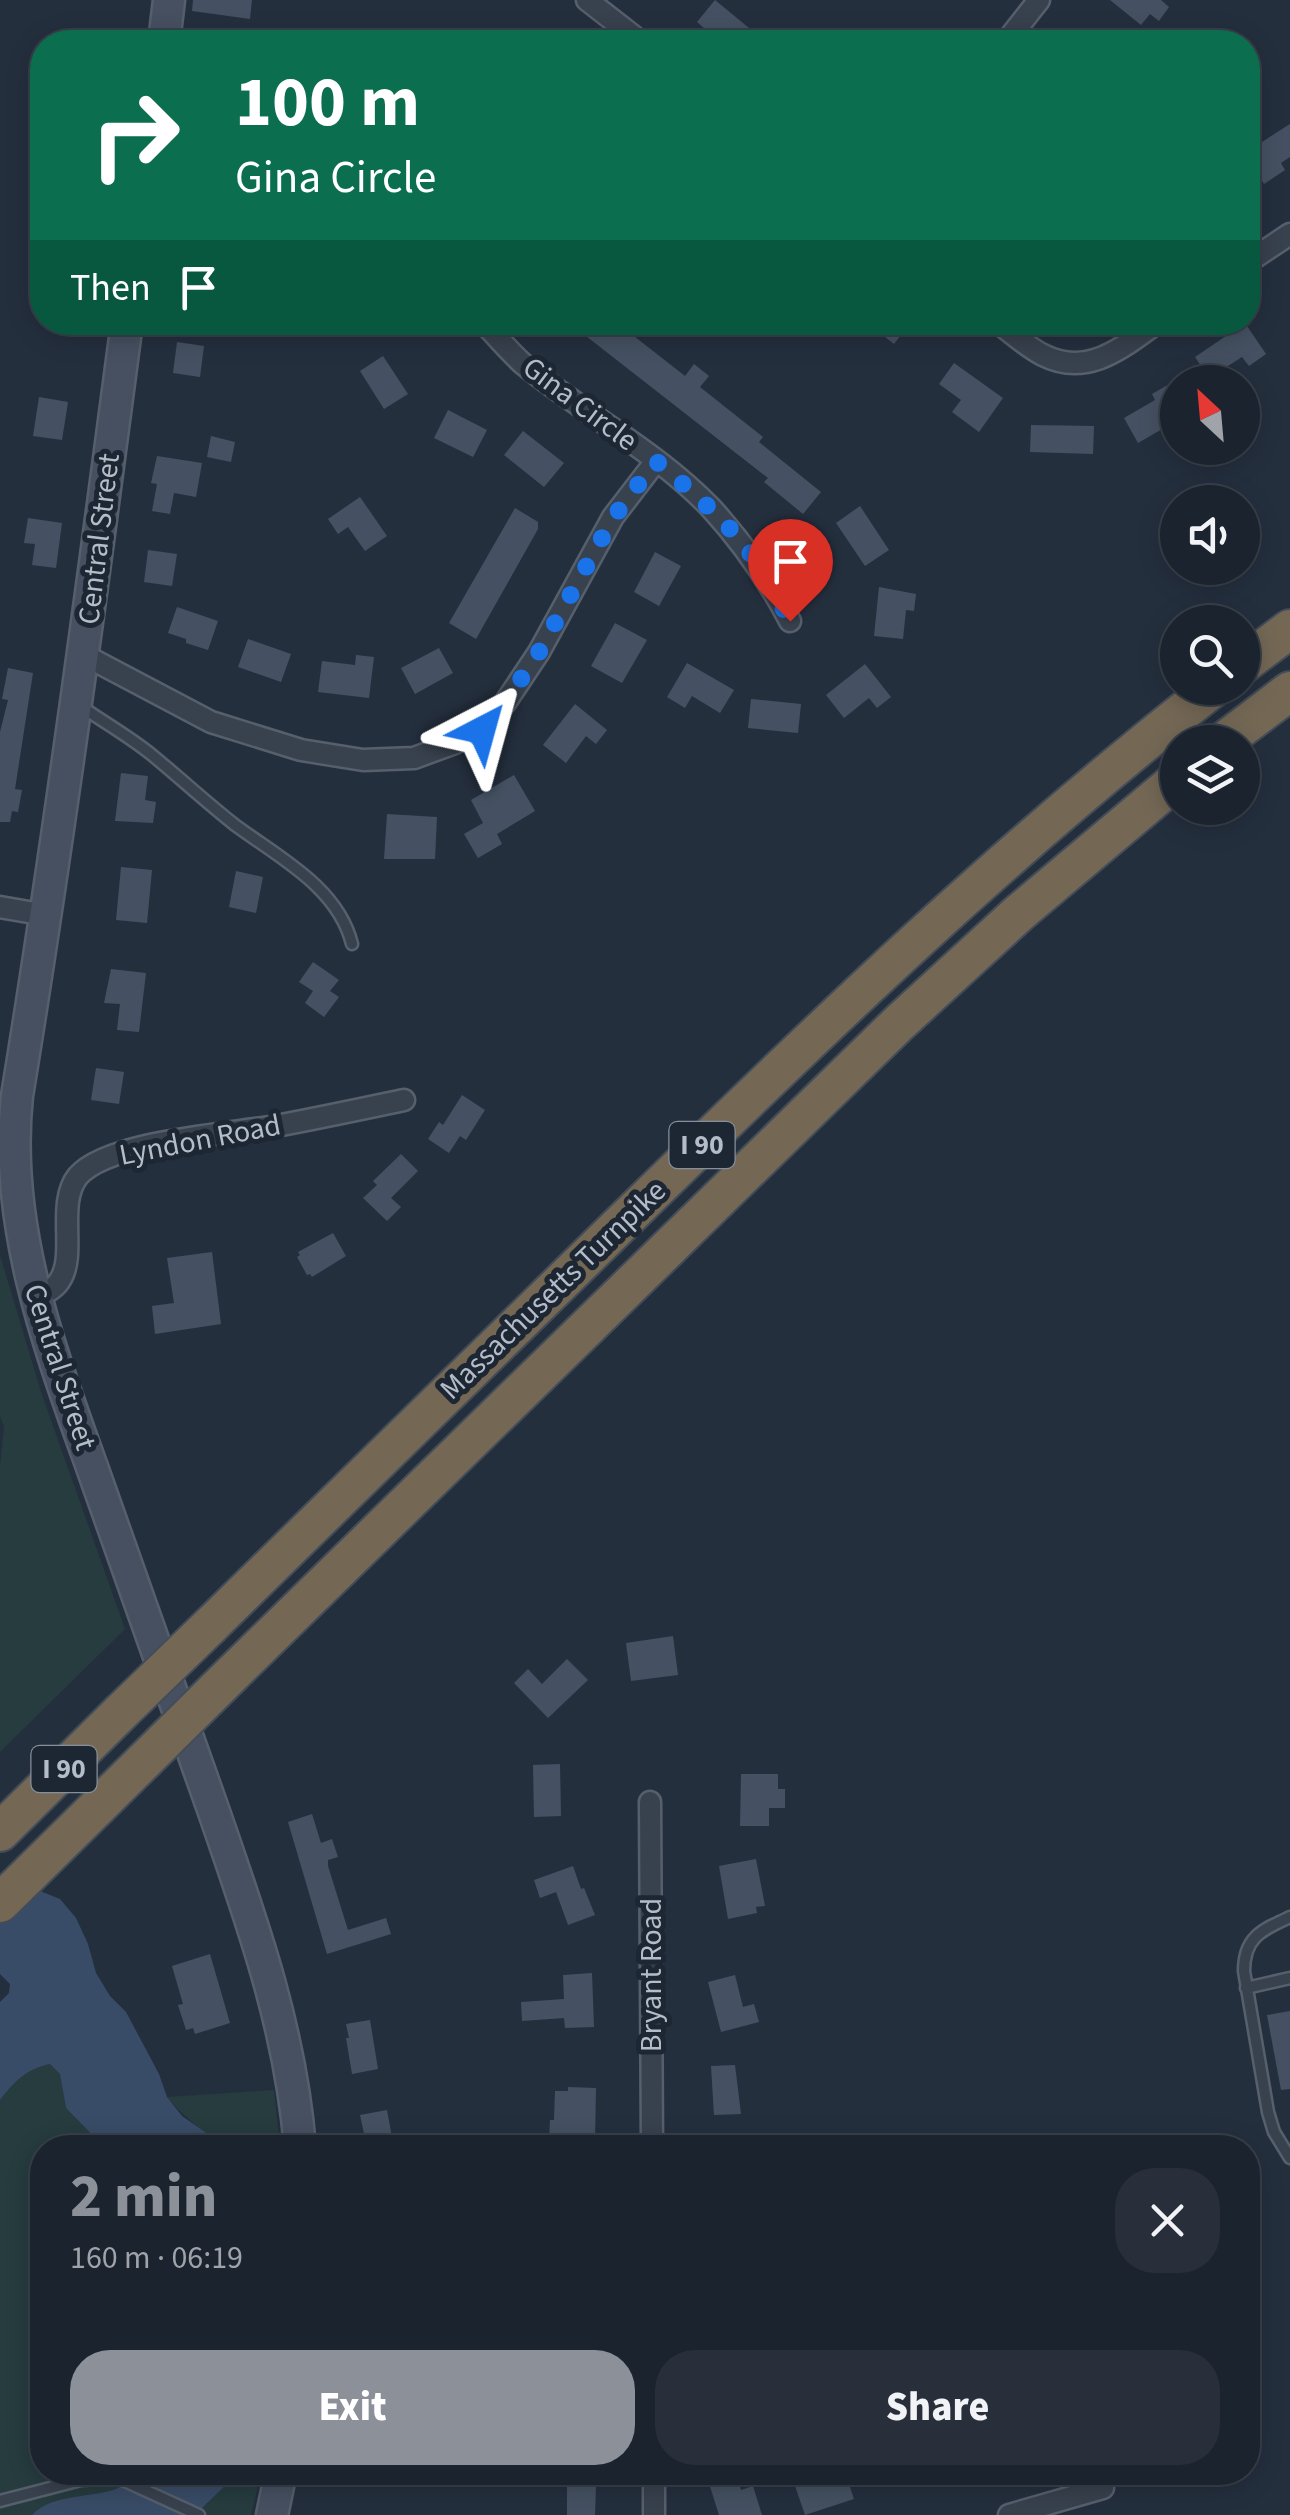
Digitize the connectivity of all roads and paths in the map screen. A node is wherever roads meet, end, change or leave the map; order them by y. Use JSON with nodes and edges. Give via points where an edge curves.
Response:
{"nodes":[{"id":1,"x":169,"y":0,"type":"edge"},
{"id":2,"x":587,"y":0,"type":"edge"},
{"id":3,"x":1039,"y":0,"type":"edge"},
{"id":4,"x":165,"y":30,"type":"edge"},
{"id":5,"x":626,"y":30,"type":"edge"},
{"id":6,"x":1015,"y":30,"type":"edge"},
{"id":7,"x":1290,"y":234,"type":"edge"},
{"id":8,"x":1260,"y":254,"type":"edge"},
{"id":9,"x":125,"y":335,"type":"edge"},
{"id":10,"x":495,"y":335,"type":"edge"},
{"id":11,"x":1015,"y":335,"type":"edge"},
{"id":12,"x":1138,"y":335,"type":"edge"},
{"id":13,"x":656,"y":461,"type":"junction"},
{"id":14,"x":790,"y":621,"type":"dead end"},
{"id":15,"x":1290,"y":629,"type":"edge"},
{"id":16,"x":1260,"y":652,"type":"edge"},
{"id":17,"x":84,"y":655,"type":"junction"},
{"id":18,"x":1290,"y":691,"type":"edge"},
{"id":19,"x":77,"y":704,"type":"junction"},
{"id":20,"x":1193,"y":705,"type":"edge"},
{"id":21,"x":1245,"y":725,"type":"edge"},
{"id":22,"x":1160,"y":794,"type":"edge"},
{"id":23,"x":0,"y":907,"type":"edge"},
{"id":24,"x":46,"y":915,"type":"junction"},
{"id":25,"x":352,"y":944,"type":"dead end"},
{"id":26,"x":404,"y":1100,"type":"dead end"},
{"id":27,"x":7,"y":1124,"type":"edge"},
{"id":28,"x":36,"y":1298,"type":"junction"},
{"id":29,"x":650,"y":1802,"type":"dead end"},
{"id":30,"x":4,"y":1828,"type":"edge"},
{"id":31,"x":0,"y":1904,"type":"edge"},
{"id":32,"x":1290,"y":1917,"type":"edge"},
{"id":33,"x":1290,"y":1978,"type":"edge"},
{"id":34,"x":1246,"y":1988,"type":"junction"},
{"id":35,"x":299,"y":2135,"type":"edge"},
{"id":36,"x":652,"y":2135,"type":"edge"},
{"id":37,"x":1290,"y":2158,"type":"edge"},
{"id":38,"x":63,"y":2485,"type":"edge"},
{"id":39,"x":133,"y":2485,"type":"edge"},
{"id":40,"x":278,"y":2485,"type":"edge"},
{"id":41,"x":654,"y":2485,"type":"edge"},
{"id":42,"x":1103,"y":2488,"type":"dead end"},
{"id":43,"x":0,"y":2502,"type":"edge"},
{"id":44,"x":199,"y":2515,"type":"edge"},
{"id":45,"x":272,"y":2515,"type":"edge"},
{"id":46,"x":654,"y":2515,"type":"edge"},
{"id":47,"x":1009,"y":2515,"type":"edge"}],
"edges":[{"from":1,"to":4,"type":"main road"},
{"from":2,"to":5,"type":"street"},
{"from":3,"to":6,"type":"street"},
{"from":7,"to":8,"type":"street"},
{"from":9,"to":17,"type":"main road","name":"Central Street"},
{"from":10,"to":13,"type":"street","name":"Gina Circle"},
{"from":11,"to":12,"type":"street","via":[[1044,356],[1070,363],[1100,360]]},
{"from":13,"to":14,"type":"street","name":"Gina Circle","via":[[749,551]]},
{"from":13,"to":17,"type":"street","via":[[613,518],[505,703],[482,730],[414,758],[363,760],[301,750],[229,728]]},
{"from":15,"to":16,"type":"highway"},
{"from":17,"to":19,"type":"main road","name":"Central Street"},
{"from":18,"to":21,"type":"highway"},
{"from":19,"to":24,"type":"main road","name":"Central Street"},
{"from":19,"to":25,"type":"lane","via":[[150,753],[311,882]]},
{"from":20,"to":30,"type":"highway","name":"Massachusetts Turnpike","number":"I 90","bridge":true,"via":[[1049,822],[867,986]]},
{"from":22,"to":31,"type":"highway","name":"Massachusetts Turnpike","number":"I 90","bridge":true,"via":[[899,1022]]},
{"from":23,"to":24,"type":"street"},
{"from":24,"to":27,"type":"main road","name":"Central Street"},
{"from":26,"to":28,"type":"street","name":"Lyndon Road","via":[[174,1140],[93,1164],[73,1183],[60,1282]]},
{"from":27,"to":28,"type":"main road","name":"Central Street"},
{"from":28,"to":35,"type":"main road","name":"Central Street","via":[[260,1948],[286,2045]]},
{"from":29,"to":36,"type":"street","name":"Bryant Road"},
{"from":32,"to":34,"type":"lane","via":[[1265,1928],[1248,1947]]},
{"from":33,"to":34,"type":"lane"},
{"from":34,"to":37,"type":"lane","via":[[1268,2112]]},
{"from":38,"to":43,"type":"lane"},
{"from":39,"to":44,"type":"lane"},
{"from":40,"to":45,"type":"main road"},
{"from":41,"to":46,"type":"street"},
{"from":42,"to":47,"type":"street"}]}
